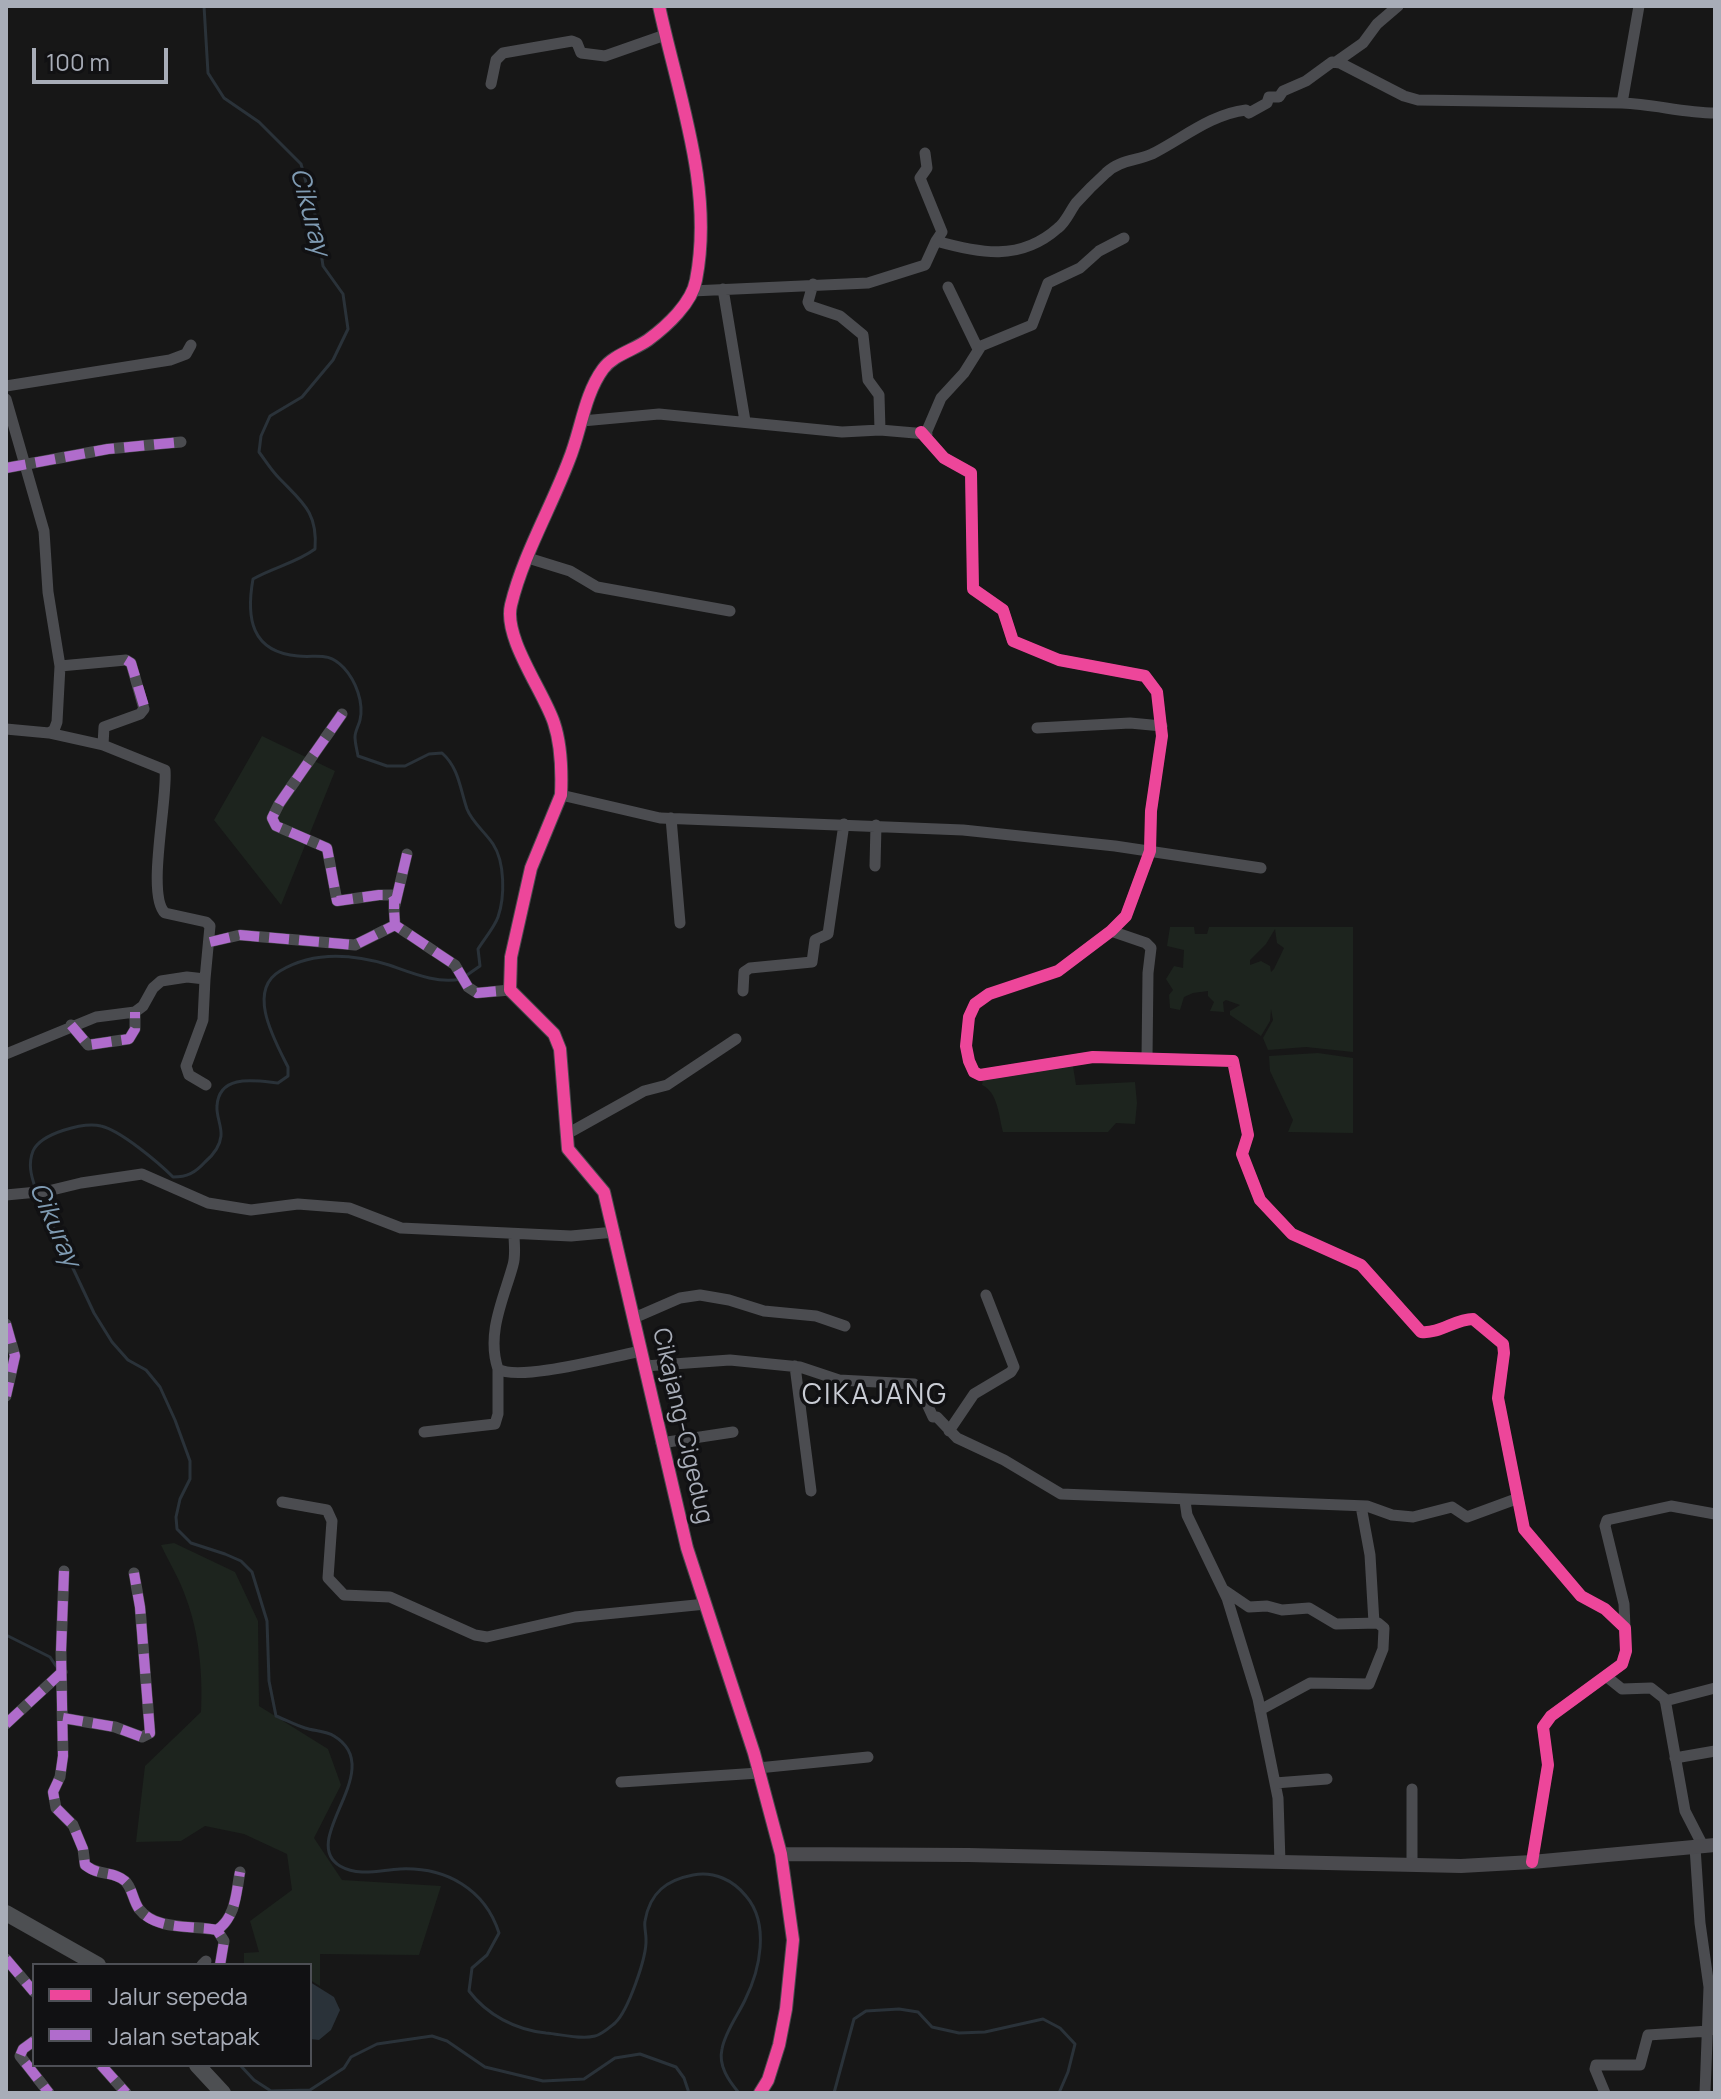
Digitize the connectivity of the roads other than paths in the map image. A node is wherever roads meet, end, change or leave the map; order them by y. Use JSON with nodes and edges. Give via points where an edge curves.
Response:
{"nodes":[{"id":1,"x":659,"y":6,"type":"edge"},
{"id":2,"x":1398,"y":6,"type":"edge"},
{"id":3,"x":1639,"y":6,"type":"edge"},
{"id":4,"x":665,"y":35,"type":"junction"},
{"id":5,"x":1336,"y":62,"type":"junction"},
{"id":6,"x":491,"y":84,"type":"dead end"},
{"id":7,"x":1622,"y":103,"type":"junction"},
{"id":8,"x":1715,"y":113,"type":"edge"},
{"id":9,"x":925,"y":153,"type":"dead end"},
{"id":10,"x":1124,"y":238,"type":"dead end"},
{"id":11,"x":936,"y":241,"type":"junction"},
{"id":12,"x":813,"y":284,"type":"junction"},
{"id":13,"x":948,"y":287,"type":"dead end"},
{"id":14,"x":723,"y":289,"type":"junction"},
{"id":15,"x":692,"y":291,"type":"junction"},
{"id":16,"x":191,"y":345,"type":"dead end"},
{"id":17,"x":978,"y":349,"type":"junction"},
{"id":18,"x":6,"y":386,"type":"edge"},
{"id":19,"x":6,"y":399,"type":"edge"},
{"id":20,"x":582,"y":421,"type":"junction"},
{"id":21,"x":745,"y":421,"type":"junction"},
{"id":22,"x":880,"y":430,"type":"junction"},
{"id":23,"x":924,"y":433,"type":"junction"},
{"id":24,"x":181,"y":442,"type":"dead end"},
{"id":25,"x":25,"y":464,"type":"junction"},
{"id":26,"x":6,"y":468,"type":"edge"},
{"id":27,"x":528,"y":558,"type":"junction"},
{"id":28,"x":730,"y":611,"type":"dead end"},
{"id":29,"x":60,"y":666,"type":"junction"},
{"id":30,"x":342,"y":714,"type":"dead end"},
{"id":31,"x":1162,"y":726,"type":"junction"},
{"id":32,"x":1037,"y":728,"type":"dead end"},
{"id":33,"x":6,"y":729,"type":"edge"},
{"id":34,"x":49,"y":733,"type":"junction"},
{"id":35,"x":103,"y":745,"type":"junction"},
{"id":36,"x":561,"y":795,"type":"junction"},
{"id":37,"x":671,"y":818,"type":"junction"},
{"id":38,"x":844,"y":824,"type":"junction"},
{"id":39,"x":876,"y":825,"type":"junction"},
{"id":40,"x":1150,"y":851,"type":"junction"},
{"id":41,"x":407,"y":854,"type":"dead end"},
{"id":42,"x":875,"y":866,"type":"dead end"},
{"id":43,"x":1261,"y":868,"type":"dead end"},
{"id":44,"x":394,"y":909,"type":"junction"},
{"id":45,"x":680,"y":923,"type":"dead end"},
{"id":46,"x":395,"y":925,"type":"junction"},
{"id":47,"x":1111,"y":931,"type":"junction"},
{"id":48,"x":210,"y":942,"type":"junction"},
{"id":49,"x":205,"y":979,"type":"junction"},
{"id":50,"x":510,"y":990,"type":"junction"},
{"id":51,"x":743,"y":991,"type":"dead end"},
{"id":52,"x":135,"y":1012,"type":"junction"},
{"id":53,"x":71,"y":1025,"type":"junction"},
{"id":54,"x":736,"y":1039,"type":"dead end"},
{"id":55,"x":6,"y":1054,"type":"edge"},
{"id":56,"x":1147,"y":1058,"type":"junction"},
{"id":57,"x":206,"y":1085,"type":"dead end"},
{"id":58,"x":567,"y":1134,"type":"junction"},
{"id":59,"x":6,"y":1195,"type":"edge"},
{"id":60,"x":615,"y":1232,"type":"junction"},
{"id":61,"x":514,"y":1234,"type":"junction"},
{"id":62,"x":986,"y":1295,"type":"dead end"},
{"id":63,"x":634,"y":1318,"type":"junction"},
{"id":64,"x":6,"y":1324,"type":"edge"},
{"id":65,"x":845,"y":1326,"type":"dead end"},
{"id":66,"x":642,"y":1351,"type":"junction"},
{"id":67,"x":645,"y":1366,"type":"junction"},
{"id":68,"x":795,"y":1366,"type":"junction"},
{"id":69,"x":498,"y":1369,"type":"junction"},
{"id":70,"x":6,"y":1396,"type":"edge"},
{"id":71,"x":949,"y":1431,"type":"junction"},
{"id":72,"x":424,"y":1432,"type":"dead end"},
{"id":73,"x":733,"y":1432,"type":"dead end"},
{"id":74,"x":661,"y":1443,"type":"junction"},
{"id":75,"x":811,"y":1491,"type":"dead end"},
{"id":76,"x":1516,"y":1499,"type":"junction"},
{"id":77,"x":1185,"y":1501,"type":"junction"},
{"id":78,"x":282,"y":1502,"type":"dead end"},
{"id":79,"x":1361,"y":1506,"type":"junction"},
{"id":80,"x":1715,"y":1514,"type":"edge"},
{"id":81,"x":64,"y":1571,"type":"dead end"},
{"id":82,"x":134,"y":1573,"type":"dead end"},
{"id":83,"x":1223,"y":1589,"type":"junction"},
{"id":84,"x":706,"y":1604,"type":"junction"},
{"id":85,"x":1374,"y":1623,"type":"junction"},
{"id":86,"x":1625,"y":1628,"type":"junction"},
{"id":87,"x":58,"y":1675,"type":"junction"},
{"id":88,"x":1607,"y":1677,"type":"junction"},
{"id":89,"x":1715,"y":1688,"type":"edge"},
{"id":90,"x":1665,"y":1701,"type":"junction"},
{"id":91,"x":1260,"y":1710,"type":"junction"},
{"id":92,"x":63,"y":1718,"type":"junction"},
{"id":93,"x":6,"y":1724,"type":"edge"},
{"id":94,"x":1715,"y":1751,"type":"edge"},
{"id":95,"x":868,"y":1757,"type":"dead end"},
{"id":96,"x":1675,"y":1758,"type":"junction"},
{"id":97,"x":758,"y":1770,"type":"junction"},
{"id":98,"x":1327,"y":1779,"type":"dead end"},
{"id":99,"x":621,"y":1782,"type":"dead end"},
{"id":100,"x":1275,"y":1783,"type":"junction"},
{"id":101,"x":1412,"y":1789,"type":"dead end"},
{"id":102,"x":1704,"y":1846,"type":"edge"},
{"id":103,"x":781,"y":1854,"type":"junction"},
{"id":104,"x":1532,"y":1862,"type":"junction"},
{"id":105,"x":1280,"y":1863,"type":"junction"},
{"id":106,"x":1412,"y":1865,"type":"junction"},
{"id":107,"x":240,"y":1872,"type":"dead end"},
{"id":108,"x":6,"y":1913,"type":"edge"},
{"id":109,"x":217,"y":1930,"type":"junction"},
{"id":110,"x":6,"y":1959,"type":"edge"},
{"id":111,"x":94,"y":1963,"type":"edge"},
{"id":112,"x":220,"y":1963,"type":"edge"},
{"id":113,"x":32,"y":1990,"type":"edge"},
{"id":114,"x":1709,"y":2031,"type":"junction"},
{"id":115,"x":32,"y":2042,"type":"edge"},
{"id":116,"x":103,"y":2067,"type":"edge"},
{"id":117,"x":199,"y":2067,"type":"edge"},
{"id":118,"x":49,"y":2093,"type":"edge"},
{"id":119,"x":126,"y":2093,"type":"edge"},
{"id":120,"x":223,"y":2093,"type":"edge"},
{"id":121,"x":760,"y":2093,"type":"edge"},
{"id":122,"x":1605,"y":2093,"type":"edge"},
{"id":123,"x":1705,"y":2093,"type":"edge"}],
"edges":[{"from":1,"to":4,"type":"street"},
{"from":2,"to":5,"type":"street"},
{"from":3,"to":7,"type":"street"},
{"from":4,"to":6,"type":"street","via":[[605,56],[581,53],[572,41],[503,53],[496,60]]},
{"from":4,"to":15,"type":"street","via":[[697,181],[701,223]]},
{"from":5,"to":7,"type":"street","via":[[1418,100]]},
{"from":5,"to":11,"type":"street","via":[[1279,97],[1269,97],[1260,108],[1230,112],[1150,155],[1115,166],[1058,228],[1034,243],[991,254]]},
{"from":7,"to":8,"type":"street"},
{"from":9,"to":11,"type":"street","via":[[927,168],[920,178],[942,232]]},
{"from":10,"to":17,"type":"street","via":[[1048,283],[1032,325]]},
{"from":11,"to":12,"type":"street","via":[[925,265],[873,283]]},
{"from":12,"to":14,"type":"street"},
{"from":12,"to":22,"type":"street","via":[[808,305],[840,316],[863,335],[868,380],[879,395]]},
{"from":13,"to":17,"type":"street"},
{"from":14,"to":15,"type":"street"},
{"from":14,"to":21,"type":"street"},
{"from":15,"to":20,"type":"street","via":[[684,306],[648,340],[604,366]]},
{"from":16,"to":18,"type":"street","via":[[186,354],[170,360]]},
{"from":17,"to":23,"type":"street","via":[[941,398]]},
{"from":19,"to":25,"type":"street"},
{"from":20,"to":21,"type":"street","via":[[659,414]]},
{"from":20,"to":27,"type":"street"},
{"from":21,"to":22,"type":"street","via":[[842,432]]},
{"from":22,"to":23,"type":"street"},
{"from":23,"to":31,"type":"street","via":[[940,454],[971,473],[973,589],[1003,610],[1013,641],[1059,660],[1145,676],[1157,692]]},
{"from":24,"to":25,"type":"street"},
{"from":25,"to":26,"type":"street"},
{"from":25,"to":29,"type":"street","via":[[44,531]]},
{"from":27,"to":28,"type":"street","via":[[570,571],[592,586]]},
{"from":27,"to":36,"type":"street","via":[[509,617],[558,735]]},
{"from":29,"to":34,"type":"street","via":[[57,722]]},
{"from":29,"to":35,"type":"street","via":[[131,663],[144,709],[104,727]]},
{"from":30,"to":44,"type":"street","via":[[272,818],[276,826],[327,848],[337,901],[392,895]]},
{"from":31,"to":32,"type":"street"},
{"from":31,"to":40,"type":"street"},
{"from":33,"to":34,"type":"street"},
{"from":34,"to":35,"type":"street"},
{"from":35,"to":48,"type":"street","via":[[165,770],[158,900],[165,913],[206,922]]},
{"from":36,"to":37,"type":"street"},
{"from":36,"to":50,"type":"street","via":[[531,868],[511,957]]},
{"from":37,"to":38,"type":"street"},
{"from":37,"to":45,"type":"street"},
{"from":38,"to":39,"type":"street"},
{"from":38,"to":51,"type":"street","via":[[828,934],[815,940],[812,962],[750,968],[744,972]]},
{"from":39,"to":40,"type":"street"},
{"from":39,"to":42,"type":"street"},
{"from":40,"to":43,"type":"street"},
{"from":40,"to":47,"type":"street","via":[[1126,916]]},
{"from":41,"to":44,"type":"street"},
{"from":44,"to":46,"type":"street"},
{"from":46,"to":48,"type":"street","via":[[355,945],[240,935]]},
{"from":46,"to":50,"type":"street","via":[[477,993]]},
{"from":47,"to":56,"type":"street","via":[[1151,948]]},
{"from":47,"to":56,"type":"street","via":[[1058,971],[989,994],[975,1004],[967,1028],[969,1061],[974,1072],[983,1075],[1093,1057]]},
{"from":48,"to":49,"type":"street"},
{"from":49,"to":52,"type":"street","via":[[161,981]]},
{"from":49,"to":57,"type":"street","via":[[203,1020],[186,1066],[189,1075]]},
{"from":50,"to":58,"type":"street","name":"Cikajang-Cigedug","via":[[554,1034],[560,1049]]},
{"from":52,"to":53,"type":"street"},
{"from":52,"to":53,"type":"street","via":[[129,1039],[88,1045]]},
{"from":53,"to":55,"type":"street"},
{"from":54,"to":58,"type":"street","via":[[667,1085],[644,1091]]},
{"from":56,"to":76,"type":"street","via":[[1233,1061],[1248,1135],[1242,1154],[1260,1200],[1285,1229],[1361,1265],[1421,1332],[1469,1319],[1500,1339],[1504,1353],[1497,1393]]},
{"from":58,"to":60,"type":"street","name":"Cikajang-Cigedug","via":[[573,1157],[604,1192]]},
{"from":59,"to":61,"type":"street","via":[[142,1174],[212,1204],[256,1210],[292,1204],[344,1207],[398,1227]]},
{"from":60,"to":61,"type":"street"},
{"from":60,"to":63,"type":"street","name":"Cikajang-Cigedug"},
{"from":61,"to":69,"type":"street","via":[[514,1264],[496,1318]]},
{"from":62,"to":71,"type":"street","via":[[1014,1367],[974,1394]]},
{"from":63,"to":65,"type":"street","via":[[672,1300],[700,1295]]},
{"from":63,"to":66,"type":"street","name":"Cikajang-Cigedug"},
{"from":64,"to":70,"type":"street","via":[[15,1356]]},
{"from":66,"to":67,"type":"street","name":"Cikajang-Cigedug"},
{"from":66,"to":69,"type":"street","via":[[545,1371]]},
{"from":67,"to":68,"type":"street","via":[[730,1360]]},
{"from":67,"to":74,"type":"street","name":"Cikajang-Cigedug"},
{"from":68,"to":71,"type":"street","via":[[831,1379],[914,1384],[933,1417]]},
{"from":68,"to":75,"type":"street"},
{"from":69,"to":72,"type":"street","via":[[495,1424]]},
{"from":71,"to":77,"type":"street","via":[[1056,1493]]},
{"from":73,"to":74,"type":"street"},
{"from":74,"to":84,"type":"street","name":"Cikajang-Cigedug"},
{"from":76,"to":79,"type":"street","via":[[1467,1517],[1454,1507],[1413,1517]]},
{"from":76,"to":86,"type":"street","via":[[1526,1534],[1581,1596]]},
{"from":77,"to":79,"type":"street"},
{"from":77,"to":83,"type":"street"},
{"from":78,"to":84,"type":"street","via":[[322,1508],[331,1515],[328,1578],[344,1595],[390,1597],[482,1637],[575,1617]]},
{"from":79,"to":85,"type":"street"},
{"from":80,"to":86,"type":"street","via":[[1671,1506],[1607,1520]]},
{"from":81,"to":87,"type":"street"},
{"from":82,"to":92,"type":"street","via":[[150,1733],[142,1737]]},
{"from":83,"to":85,"type":"street","via":[[1249,1607],[1309,1608],[1336,1624]]},
{"from":83,"to":91,"type":"street"},
{"from":84,"to":97,"type":"street","name":"Cikajang-Cigedug"},
{"from":85,"to":91,"type":"street","via":[[1384,1628],[1385,1640],[1370,1683],[1310,1683]]},
{"from":86,"to":88,"type":"street","via":[[1624,1659]]},
{"from":87,"to":92,"type":"street"},
{"from":87,"to":93,"type":"street"},
{"from":88,"to":90,"type":"street","via":[[1622,1689],[1653,1688]]},
{"from":88,"to":104,"type":"street","via":[[1543,1727],[1548,1765]]},
{"from":89,"to":90,"type":"street"},
{"from":90,"to":96,"type":"street"},
{"from":91,"to":100,"type":"street"},
{"from":92,"to":109,"type":"street","via":[[63,1756],[53,1792],[56,1808],[73,1825],[85,1865],[94,1873],[127,1882],[141,1912],[153,1920]]},
{"from":94,"to":96,"type":"street"},
{"from":95,"to":97,"type":"street"},
{"from":96,"to":102,"type":"street","via":[[1685,1811]]},
{"from":97,"to":99,"type":"street"},
{"from":97,"to":103,"type":"street","name":"Cikajang-Cigedug"},
{"from":98,"to":100,"type":"street"},
{"from":100,"to":105,"type":"street"},
{"from":101,"to":106,"type":"street"},
{"from":102,"to":104,"type":"street"},
{"from":102,"to":114,"type":"street","via":[[1700,1923],[1709,1981]]},
{"from":103,"to":105,"type":"street"},
{"from":103,"to":121,"type":"street","name":"Cikajang-Cigedug","via":[[793,1940],[779,2045]]},
{"from":104,"to":106,"type":"street"},
{"from":105,"to":106,"type":"street"},
{"from":107,"to":109,"type":"street","via":[[233,1910]]},
{"from":108,"to":111,"type":"main road"},
{"from":109,"to":112,"type":"street","via":[[224,1941]]},
{"from":110,"to":113,"type":"street"},
{"from":114,"to":122,"type":"street","via":[[1648,2035],[1640,2065],[1596,2065]]},
{"from":114,"to":123,"type":"street"},
{"from":115,"to":118,"type":"street","via":[[20,2056]]},
{"from":116,"to":119,"type":"street"},
{"from":117,"to":120,"type":"main road"}]}
